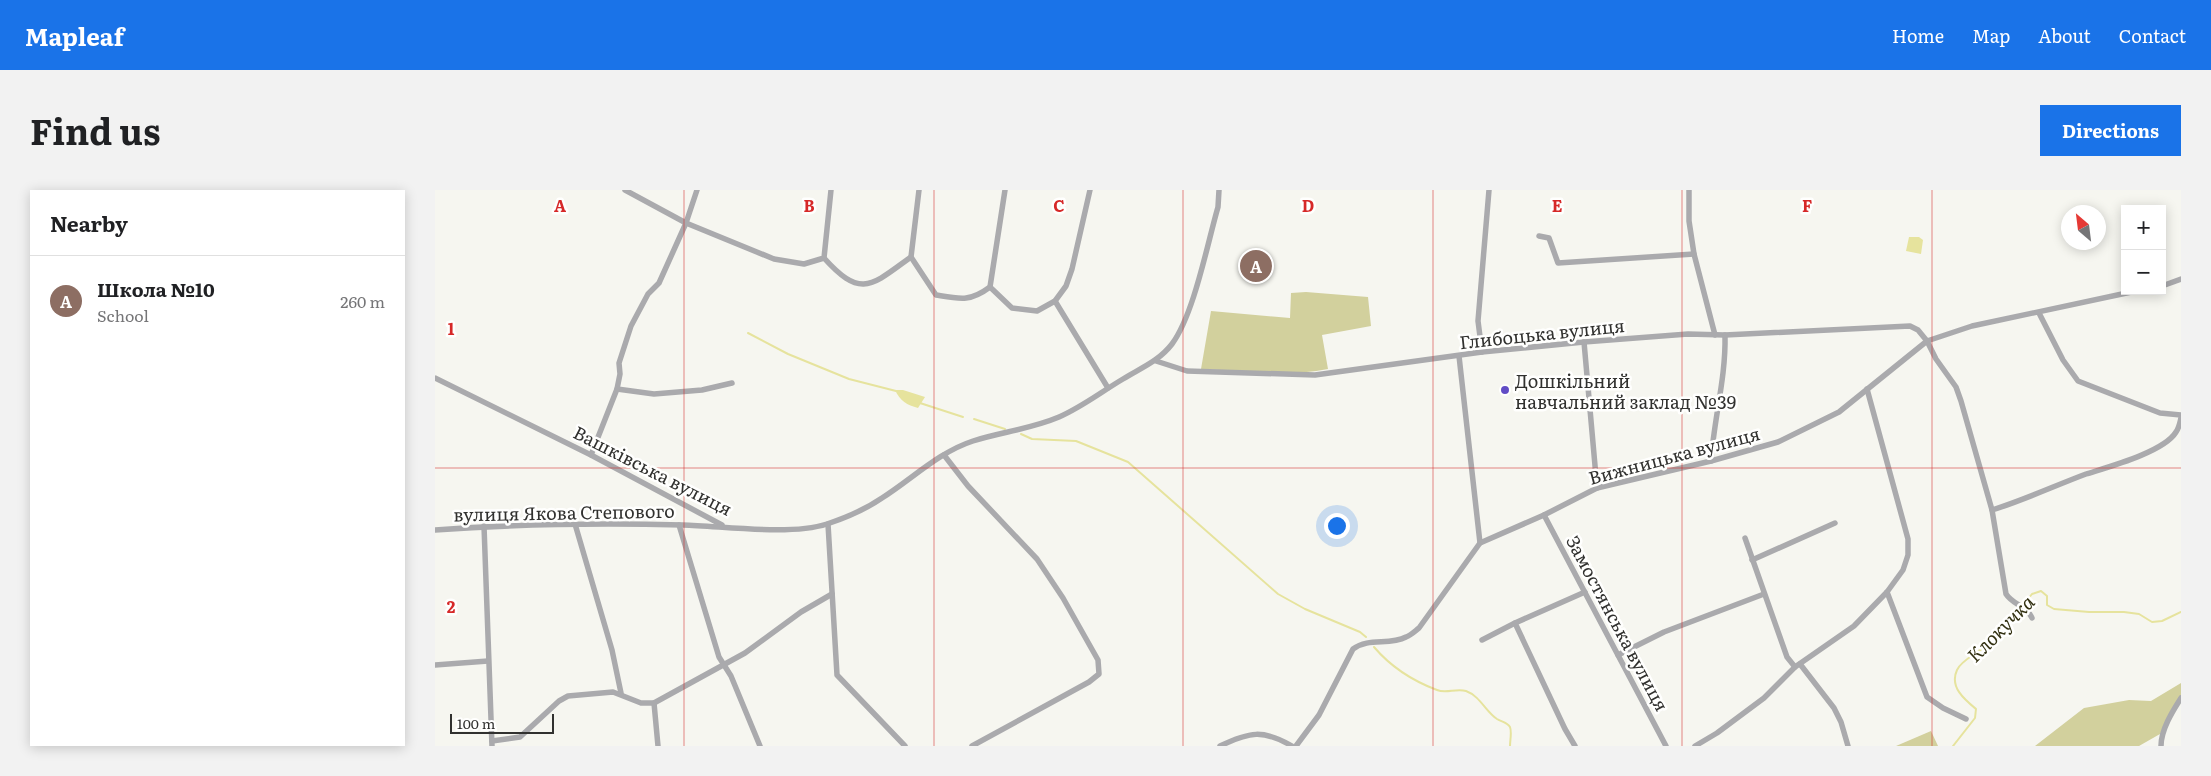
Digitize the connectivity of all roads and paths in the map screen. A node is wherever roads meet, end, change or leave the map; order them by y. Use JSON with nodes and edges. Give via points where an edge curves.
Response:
{"nodes":[{"id":1,"x":625,"y":190,"type":"edge"},
{"id":2,"x":697,"y":190,"type":"edge"},
{"id":3,"x":831,"y":190,"type":"edge"},
{"id":4,"x":919,"y":190,"type":"edge"},
{"id":5,"x":1005,"y":190,"type":"edge"},
{"id":6,"x":1090,"y":190,"type":"edge"},
{"id":7,"x":1219,"y":190,"type":"edge"},
{"id":8,"x":1489,"y":190,"type":"edge"},
{"id":9,"x":1689,"y":190,"type":"edge"},
{"id":10,"x":687,"y":223,"type":"junction"},
{"id":11,"x":1539,"y":236,"type":"dead end"},
{"id":12,"x":1694,"y":254,"type":"junction"},
{"id":13,"x":824,"y":258,"type":"junction"},
{"id":14,"x":911,"y":258,"type":"junction"},
{"id":15,"x":2181,"y":279,"type":"edge"},
{"id":16,"x":2166,"y":285,"type":"edge"},
{"id":17,"x":990,"y":287,"type":"junction"},
{"id":18,"x":2121,"y":294,"type":"edge"},
{"id":19,"x":1055,"y":301,"type":"junction"},
{"id":20,"x":2039,"y":313,"type":"junction"},
{"id":21,"x":1715,"y":335,"type":"junction"},
{"id":22,"x":1725,"y":335,"type":"junction"},
{"id":23,"x":1927,"y":341,"type":"junction"},
{"id":24,"x":1584,"y":342,"type":"junction"},
{"id":25,"x":1482,"y":352,"type":"junction"},
{"id":26,"x":1459,"y":356,"type":"junction"},
{"id":27,"x":1156,"y":361,"type":"junction"},
{"id":28,"x":435,"y":378,"type":"edge"},
{"id":29,"x":732,"y":383,"type":"dead end"},
{"id":30,"x":1108,"y":388,"type":"junction"},
{"id":31,"x":617,"y":389,"type":"junction"},
{"id":32,"x":1867,"y":389,"type":"junction"},
{"id":33,"x":2181,"y":416,"type":"edge"},
{"id":34,"x":591,"y":455,"type":"junction"},
{"id":35,"x":944,"y":455,"type":"junction"},
{"id":36,"x":1711,"y":461,"type":"junction"},
{"id":37,"x":1597,"y":488,"type":"junction"},
{"id":38,"x":1992,"y":510,"type":"junction"},
{"id":39,"x":1544,"y":515,"type":"junction"},
{"id":40,"x":1835,"y":523,"type":"dead end"},
{"id":41,"x":575,"y":524,"type":"junction"},
{"id":42,"x":828,"y":524,"type":"junction"},
{"id":43,"x":679,"y":525,"type":"junction"},
{"id":44,"x":484,"y":526,"type":"junction"},
{"id":45,"x":724,"y":526,"type":"junction"},
{"id":46,"x":435,"y":530,"type":"edge"},
{"id":47,"x":1745,"y":538,"type":"dead end"},
{"id":48,"x":1480,"y":543,"type":"junction"},
{"id":49,"x":1751,"y":560,"type":"junction"},
{"id":50,"x":1585,"y":592,"type":"junction"},
{"id":51,"x":1887,"y":592,"type":"junction"},
{"id":52,"x":832,"y":594,"type":"junction"},
{"id":53,"x":1763,"y":594,"type":"junction"},
{"id":54,"x":2032,"y":618,"type":"dead end"},
{"id":55,"x":1515,"y":623,"type":"junction"},
{"id":56,"x":1482,"y":640,"type":"dead end"},
{"id":57,"x":1618,"y":655,"type":"junction"},
{"id":58,"x":488,"y":661,"type":"junction"},
{"id":59,"x":724,"y":664,"type":"junction"},
{"id":60,"x":435,"y":665,"type":"edge"},
{"id":61,"x":1798,"y":665,"type":"junction"},
{"id":62,"x":621,"y":693,"type":"junction"},
{"id":63,"x":2181,"y":698,"type":"edge"},
{"id":64,"x":654,"y":703,"type":"junction"},
{"id":65,"x":1966,"y":718,"type":"dead end"},
{"id":66,"x":492,"y":743,"type":"edge"},
{"id":67,"x":759,"y":745,"type":"edge"},
{"id":68,"x":658,"y":746,"type":"edge"},
{"id":69,"x":905,"y":746,"type":"edge"},
{"id":70,"x":971,"y":746,"type":"edge"},
{"id":71,"x":1220,"y":746,"type":"edge"},
{"id":72,"x":1292,"y":746,"type":"edge"},
{"id":73,"x":1296,"y":746,"type":"edge"},
{"id":74,"x":1575,"y":746,"type":"edge"},
{"id":75,"x":1667,"y":746,"type":"edge"},
{"id":76,"x":1695,"y":746,"type":"edge"},
{"id":77,"x":1848,"y":746,"type":"edge"},
{"id":78,"x":2161,"y":746,"type":"edge"}],
"edges":[{"from":1,"to":10,"type":"street"},
{"from":2,"to":10,"type":"street"},
{"from":3,"to":13,"type":"street"},
{"from":4,"to":14,"type":"street"},
{"from":5,"to":17,"type":"street"},
{"from":6,"to":19,"type":"street","via":[[1072,268],[1066,286]]},
{"from":7,"to":27,"type":"street","name":"Вашківська вулиця","via":[[1218,207],[1189,308],[1172,344]]},
{"from":8,"to":25,"type":"street","via":[[1478,321]]},
{"from":9,"to":12,"type":"street"},
{"from":10,"to":13,"type":"street","via":[[775,259],[804,264]]},
{"from":10,"to":31,"type":"street","via":[[659,283],[648,294],[631,326],[619,363]]},
{"from":11,"to":12,"type":"street","via":[[1549,238],[1558,263]]},
{"from":12,"to":21,"type":"street"},
{"from":13,"to":14,"type":"street","via":[[849,282],[860,284],[875,281]]},
{"from":14,"to":17,"type":"street","via":[[936,295],[961,299],[978,296]]},
{"from":15,"to":16,"type":"street"},
{"from":17,"to":19,"type":"street","via":[[1012,308],[1037,310]]},
{"from":18,"to":20,"type":"street","name":"Вижницька вулиця"},
{"from":19,"to":30,"type":"street"},
{"from":20,"to":23,"type":"street","name":"Вижницька вулиця","via":[[1971,326]]},
{"from":20,"to":33,"type":"street","via":[[2063,360],[2078,381],[2160,414]]},
{"from":21,"to":22,"type":"street","name":"Глибоцька вулиця"},
{"from":21,"to":24,"type":"street","name":"Глибоцька вулиця"},
{"from":22,"to":23,"type":"street","name":"Глибоцька вулиця","via":[[1901,326],[1918,330]]},
{"from":22,"to":36,"type":"street","via":[[1725,370]]},
{"from":23,"to":32,"type":"street","name":"Вижницька вулиця"},
{"from":23,"to":38,"type":"street","via":[[1958,394]]},
{"from":24,"to":25,"type":"street","name":"Глибоцька вулиця"},
{"from":24,"to":37,"type":"street"},
{"from":25,"to":26,"type":"street","name":"Глибоцька вулиця"},
{"from":26,"to":27,"type":"street","name":"Глибоцька вулиця","via":[[1315,375],[1187,371]]},
{"from":26,"to":48,"type":"street"},
{"from":27,"to":30,"type":"street","name":"Вашківська вулиця"},
{"from":28,"to":34,"type":"street","name":"Вашківська вулиця"},
{"from":29,"to":31,"type":"street","via":[[701,390],[654,394]]},
{"from":30,"to":35,"type":"street","name":"Вашківська вулиця","via":[[1057,418],[973,441]]},
{"from":31,"to":34,"type":"street"},
{"from":32,"to":36,"type":"street","name":"Вижницька вулиця","via":[[1839,412],[1778,442]]},
{"from":32,"to":51,"type":"street","via":[[1908,539],[1908,555],[1903,570]]},
{"from":33,"to":38,"type":"street","via":[[2176,433],[2152,450]]},
{"from":34,"to":45,"type":"street","name":"Вашківська вулиця"},
{"from":35,"to":42,"type":"street","name":"Вашківська вулиця","via":[[881,499]]},
{"from":35,"to":70,"type":"street","via":[[968,486],[1037,559],[1063,598],[1099,667],[1099,674],[1089,682]]},
{"from":36,"to":37,"type":"street","name":"Вижницька вулиця"},
{"from":37,"to":39,"type":"street","name":"Вижницька вулиця"},
{"from":38,"to":54,"type":"street","via":[[2007,594]]},
{"from":39,"to":48,"type":"street","name":"Вижницька вулиця"},
{"from":39,"to":50,"type":"street","name":"Замостянська вулиця"},
{"from":40,"to":49,"type":"street"},
{"from":41,"to":43,"type":"street","name":"вулиця Якова Степового"},
{"from":41,"to":44,"type":"street","name":"вулиця Якова Степового"},
{"from":41,"to":62,"type":"street"},
{"from":42,"to":45,"type":"street","name":"Вашківська вулиця","via":[[786,529]]},
{"from":42,"to":52,"type":"street"},
{"from":43,"to":45,"type":"street","name":"вулиця Якова Степового"},
{"from":43,"to":59,"type":"street","via":[[719,657]]},
{"from":44,"to":46,"type":"street","name":"вулиця Якова Степового"},
{"from":44,"to":58,"type":"street"},
{"from":47,"to":49,"type":"street"},
{"from":48,"to":73,"type":"street","via":[[1419,628],[1405,638],[1368,642],[1353,649],[1319,715]]},
{"from":49,"to":53,"type":"street"},
{"from":50,"to":55,"type":"street"},
{"from":50,"to":57,"type":"street","name":"Замостянська вулиця"},
{"from":51,"to":61,"type":"street","via":[[1854,626]]},
{"from":51,"to":65,"type":"street","via":[[1927,697]]},
{"from":52,"to":59,"type":"street","via":[[801,612],[745,654]]},
{"from":52,"to":69,"type":"street","via":[[837,675]]},
{"from":53,"to":57,"type":"street","via":[[1664,632]]},
{"from":53,"to":61,"type":"street","via":[[1787,657]]},
{"from":55,"to":56,"type":"street"},
{"from":55,"to":74,"type":"street"},
{"from":57,"to":75,"type":"street","name":"Замостянська вулиця"},
{"from":58,"to":60,"type":"street"},
{"from":58,"to":66,"type":"street"},
{"from":59,"to":64,"type":"street"},
{"from":59,"to":67,"type":"street","via":[[749,715]]},
{"from":61,"to":76,"type":"street","via":[[1764,698]]},
{"from":61,"to":77,"type":"street","via":[[1834,708]]},
{"from":62,"to":64,"type":"street","via":[[631,700]]},
{"from":62,"to":66,"type":"street","via":[[568,696],[520,737]]},
{"from":63,"to":78,"type":"street","via":[[2161,739]]},
{"from":64,"to":68,"type":"street"},
{"from":71,"to":72,"type":"street","via":[[1251,733],[1282,740]]}]}
